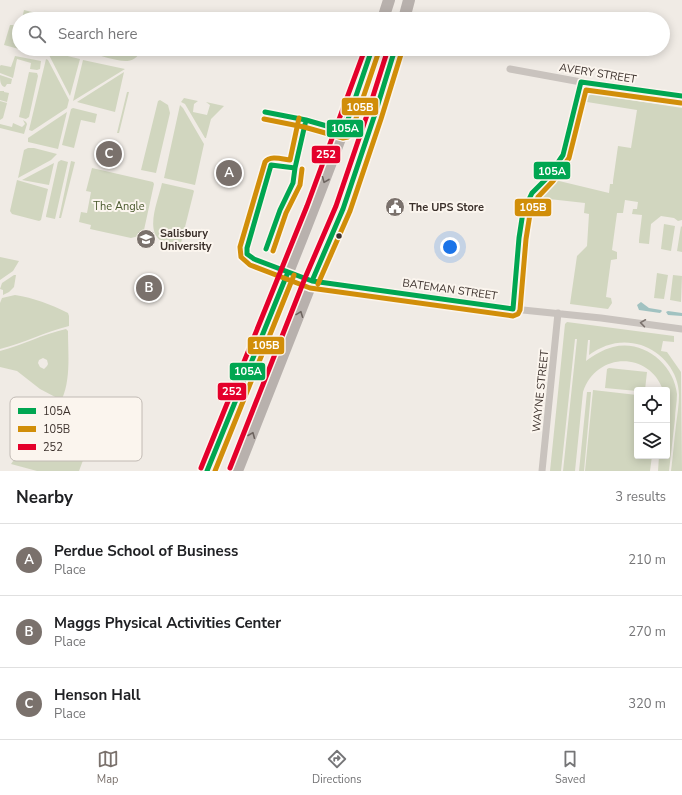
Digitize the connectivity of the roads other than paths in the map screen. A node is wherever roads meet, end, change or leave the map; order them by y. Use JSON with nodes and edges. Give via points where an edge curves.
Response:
{"nodes":[{"id":1,"x":389,"y":0,"type":"edge"},
{"id":2,"x":409,"y":0,"type":"edge"},
{"id":3,"x":385,"y":12,"type":"edge"},
{"id":4,"x":406,"y":12,"type":"edge"},
{"id":5,"x":370,"y":56,"type":"edge"},
{"id":6,"x":393,"y":56,"type":"edge"},
{"id":7,"x":510,"y":69,"type":"dead end"},
{"id":8,"x":581,"y":82,"type":"junction"},
{"id":9,"x":682,"y":96,"type":"edge"},
{"id":10,"x":288,"y":272,"type":"junction"},
{"id":11,"x":312,"y":281,"type":"junction"},
{"id":12,"x":513,"y":309,"type":"junction"},
{"id":13,"x":558,"y":313,"type":"junction"},
{"id":14,"x":682,"y":329,"type":"edge"},
{"id":15,"x":207,"y":471,"type":"edge"},
{"id":16,"x":237,"y":471,"type":"edge"},
{"id":17,"x":542,"y":471,"type":"edge"}],
"edges":[{"from":1,"to":3,"type":"main road"},
{"from":2,"to":4,"type":"main road"},
{"from":5,"to":10,"type":"main road","one_way":true,"via":[[344,130]]},
{"from":6,"to":11,"type":"main road","via":[[343,208]]},
{"from":7,"to":8,"type":"street","name":"AVERY STREET"},
{"from":8,"to":9,"type":"street","name":"AVERY STREET"},
{"from":8,"to":12,"type":"street","via":[[563,155],[548,177],[532,193],[523,212]]},
{"from":10,"to":11,"type":"street","name":"BATEMAN STREET"},
{"from":10,"to":15,"type":"main road"},
{"from":11,"to":12,"type":"street","name":"BATEMAN STREET"},
{"from":16,"to":11,"type":"main road","one_way":true},
{"from":12,"to":13,"type":"street","name":"BATEMAN STREET"},
{"from":14,"to":13,"type":"street","name":"BATEMAN STREET","one_way":true},
{"from":13,"to":17,"type":"street","name":"WAYNE STREET"}]}
